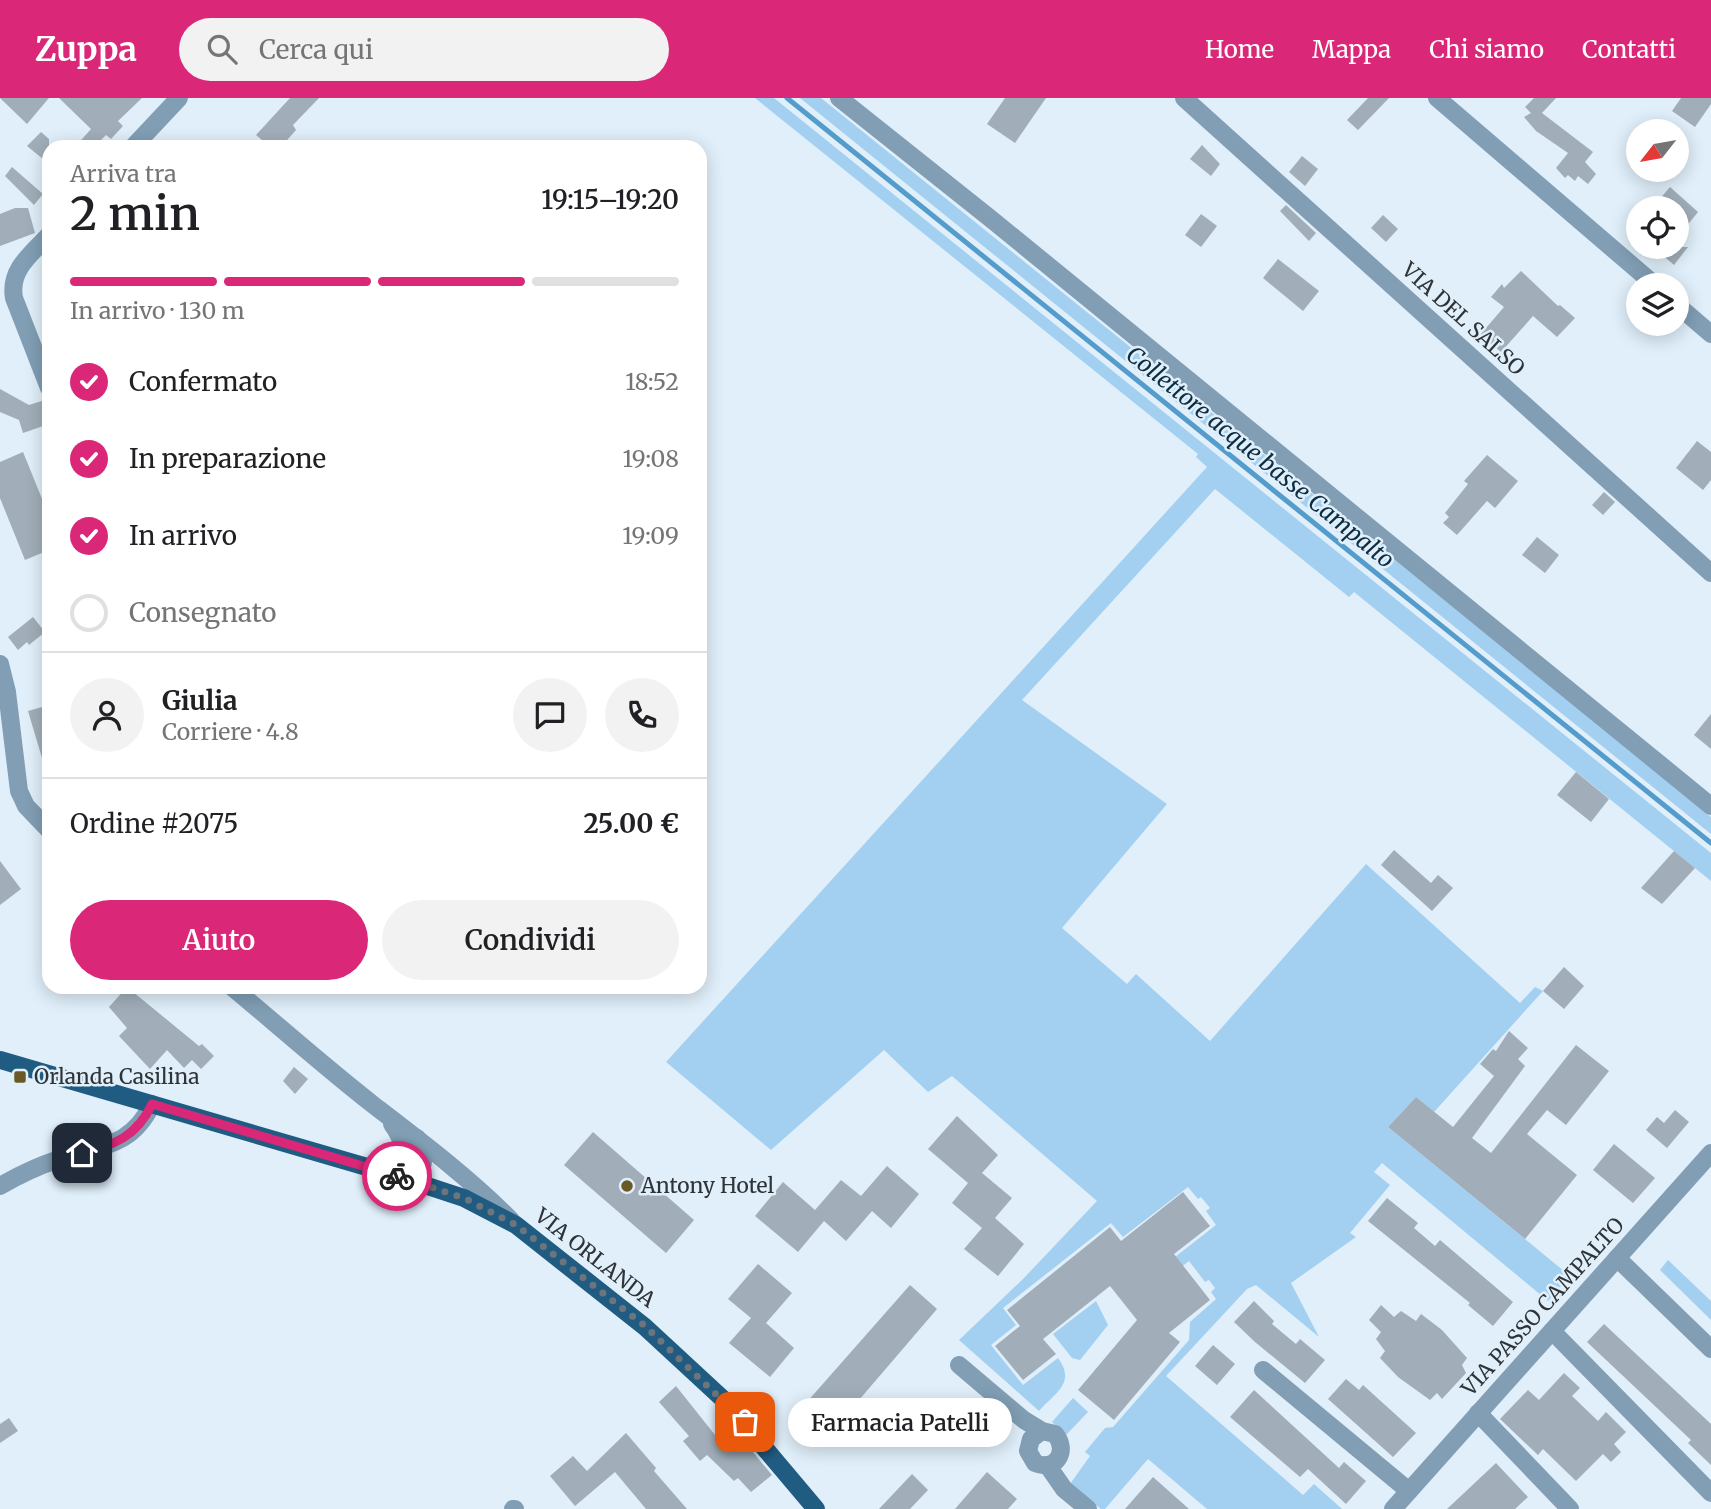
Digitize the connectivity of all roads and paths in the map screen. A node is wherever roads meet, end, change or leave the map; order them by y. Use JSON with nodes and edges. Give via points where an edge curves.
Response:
{"nodes":[{"id":1,"x":179,"y":98,"type":"edge"},
{"id":2,"x":839,"y":98,"type":"edge"},
{"id":3,"x":1184,"y":98,"type":"edge"},
{"id":4,"x":1437,"y":98,"type":"edge"},
{"id":5,"x":139,"y":140,"type":"edge"},
{"id":6,"x":42,"y":242,"type":"edge"},
{"id":7,"x":1641,"y":273,"type":"edge"},
{"id":8,"x":1689,"y":315,"type":"edge"},
{"id":9,"x":1711,"y":334,"type":"edge"},
{"id":10,"x":42,"y":370,"type":"edge"},
{"id":11,"x":1711,"y":573,"type":"edge"},
{"id":12,"x":0,"y":664,"type":"edge"},
{"id":13,"x":1711,"y":806,"type":"edge"},
{"id":14,"x":42,"y":817,"type":"edge"},
{"id":15,"x":240,"y":994,"type":"edge"},
{"id":16,"x":0,"y":1060,"type":"edge"},
{"id":17,"x":152,"y":1104,"type":"junction"},
{"id":18,"x":375,"y":1106,"type":"junction"},
{"id":19,"x":417,"y":1138,"type":"junction"},
{"id":20,"x":1711,"y":1153,"type":"edge"},
{"id":21,"x":391,"y":1174,"type":"junction"},
{"id":22,"x":419,"y":1183,"type":"junction"},
{"id":23,"x":0,"y":1186,"type":"edge"},
{"id":24,"x":516,"y":1225,"type":"junction"},
{"id":25,"x":1617,"y":1258,"type":"junction"},
{"id":26,"x":1552,"y":1331,"type":"junction"},
{"id":27,"x":1711,"y":1349,"type":"edge"},
{"id":28,"x":959,"y":1365,"type":"dead end"},
{"id":29,"x":1263,"y":1370,"type":"dead end"},
{"id":30,"x":1478,"y":1413,"type":"junction"},
{"id":31,"x":1042,"y":1431,"type":"junction"},
{"id":32,"x":1048,"y":1465,"type":"junction"},
{"id":33,"x":1711,"y":1493,"type":"edge"},
{"id":34,"x":1405,"y":1501,"type":"edge"},
{"id":35,"x":816,"y":1509,"type":"edge"},
{"id":36,"x":1088,"y":1509,"type":"edge"},
{"id":37,"x":1570,"y":1509,"type":"edge"}],
"edges":[{"from":1,"to":5,"type":"street"},
{"from":2,"to":13,"type":"street"},
{"from":3,"to":11,"type":"street","name":"VIA DEL SALSO"},
{"from":4,"to":7,"type":"street"},
{"from":6,"to":10,"type":"street","via":[[19,267],[12,287]]},
{"from":8,"to":9,"type":"street"},
{"from":12,"to":14,"type":"street","via":[[19,791],[26,806]]},
{"from":15,"to":18,"type":"street"},
{"from":16,"to":17,"type":"main road","name":"VIA ORLANDA"},
{"from":17,"to":21,"type":"main road","name":"VIA ORLANDA"},
{"from":17,"to":23,"type":"street","via":[[138,1128],[113,1144],[62,1157]]},
{"from":18,"to":19,"type":"street"},
{"from":18,"to":21,"type":"street","via":[[403,1142],[399,1166]]},
{"from":19,"to":22,"type":"street","via":[[424,1156]]},
{"from":19,"to":24,"type":"street","via":[[477,1186]]},
{"from":20,"to":25,"type":"street","name":"VIA PASSO CAMPALTO"},
{"from":21,"to":22,"type":"main road","name":"VIA ORLANDA"},
{"from":22,"to":24,"type":"main road","name":"VIA ORLANDA","via":[[464,1198]]},
{"from":24,"to":35,"type":"main road","name":"VIA ORLANDA","via":[[645,1326],[724,1400]]},
{"from":25,"to":26,"type":"street","name":"VIA PASSO CAMPALTO"},
{"from":25,"to":27,"type":"street"},
{"from":26,"to":30,"type":"street","name":"VIA PASSO CAMPALTO"},
{"from":26,"to":33,"type":"street"},
{"from":28,"to":31,"type":"street"},
{"from":29,"to":34,"type":"street","name":"VIA PASSO CAMPALTO"},
{"from":30,"to":34,"type":"street","name":"VIA PASSO CAMPALTO"},
{"from":30,"to":37,"type":"street"},
{"from":31,"to":32,"type":"street","via":[[1055,1434],[1062,1445],[1059,1458]]},
{"from":31,"to":32,"type":"street","via":[[1031,1438],[1028,1451],[1035,1463]]},
{"from":32,"to":36,"type":"street","via":[[1065,1489]]}]}
